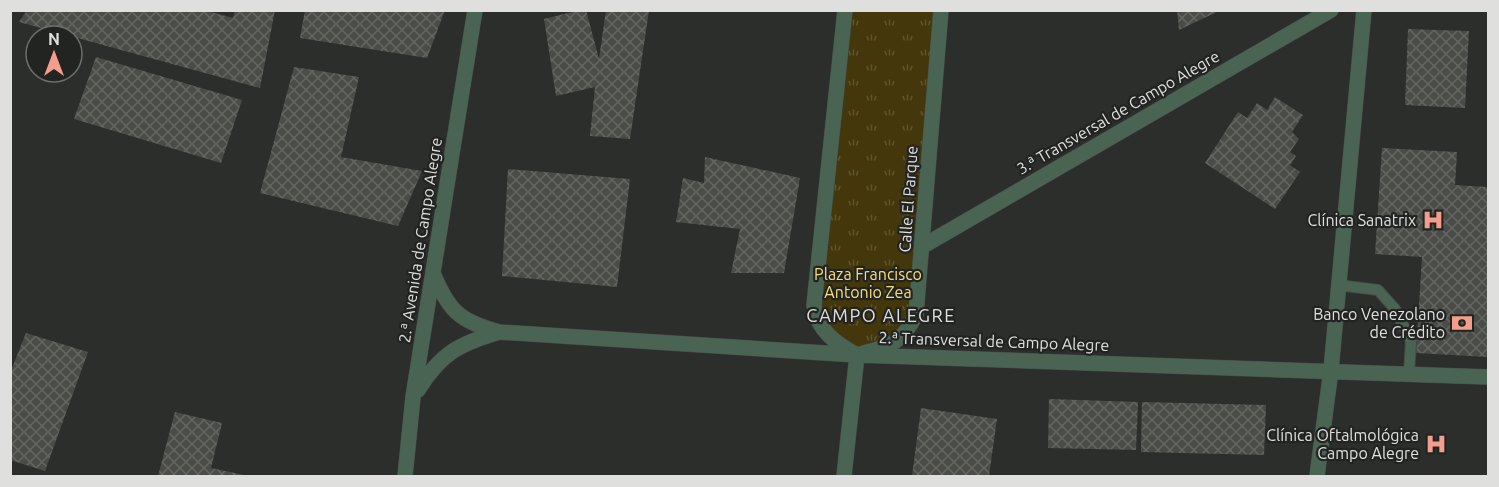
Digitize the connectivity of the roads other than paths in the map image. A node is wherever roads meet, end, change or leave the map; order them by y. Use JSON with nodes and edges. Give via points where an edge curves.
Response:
{"nodes":[{"id":1,"x":475,"y":10,"type":"edge"},
{"id":2,"x":845,"y":10,"type":"edge"},
{"id":3,"x":941,"y":10,"type":"edge"},
{"id":4,"x":1331,"y":10,"type":"edge"},
{"id":5,"x":1364,"y":10,"type":"edge"},
{"id":6,"x":923,"y":246,"type":"junction"},
{"id":7,"x":433,"y":273,"type":"junction"},
{"id":8,"x":1338,"y":285,"type":"junction"},
{"id":9,"x":499,"y":332,"type":"junction"},
{"id":10,"x":856,"y":355,"type":"junction"},
{"id":11,"x":1331,"y":370,"type":"junction"},
{"id":12,"x":1409,"y":373,"type":"junction"},
{"id":13,"x":1488,"y":377,"type":"edge"},
{"id":14,"x":413,"y":397,"type":"junction"},
{"id":15,"x":405,"y":477,"type":"edge"},
{"id":16,"x":844,"y":477,"type":"edge"},
{"id":17,"x":1317,"y":477,"type":"edge"}],
"edges":[{"from":1,"to":7,"type":"street","name":"2.ª Avenida de Campo Alegre"},
{"from":2,"to":10,"type":"street","via":[[814,305],[816,321],[837,345]]},
{"from":3,"to":6,"type":"street","name":"Calle El Parque"},
{"from":4,"to":6,"type":"street","name":"3.ª Transversal de Campo Alegre"},
{"from":5,"to":8,"type":"street"},
{"from":6,"to":10,"type":"street","name":"Calle El Parque","via":[[916,314],[908,331],[896,342]]},
{"from":7,"to":9,"type":"street","name":"2.ª Transversal de Campo Alegre","via":[[442,296],[463,320]]},
{"from":7,"to":14,"type":"street","name":"2.ª Avenida de Campo Alegre"},
{"from":8,"to":11,"type":"street"},
{"from":8,"to":12,"type":"lane","via":[[1378,290],[1395,309],[1411,341]]},
{"from":9,"to":10,"type":"street","name":"2.ª Transversal de Campo Alegre"},
{"from":9,"to":14,"type":"street","name":"2.ª Transversal de Campo Alegre","via":[[458,346],[447,354],[428,372]]},
{"from":10,"to":11,"type":"street","name":"2.ª Transversal de Campo Alegre"},
{"from":10,"to":16,"type":"street"},
{"from":11,"to":12,"type":"street","name":"2.ª Transversal de Campo Alegre"},
{"from":11,"to":17,"type":"street"},
{"from":12,"to":13,"type":"street","name":"2.ª Transversal de Campo Alegre"},
{"from":14,"to":15,"type":"street","name":"2.ª Avenida de Campo Alegre"}]}
